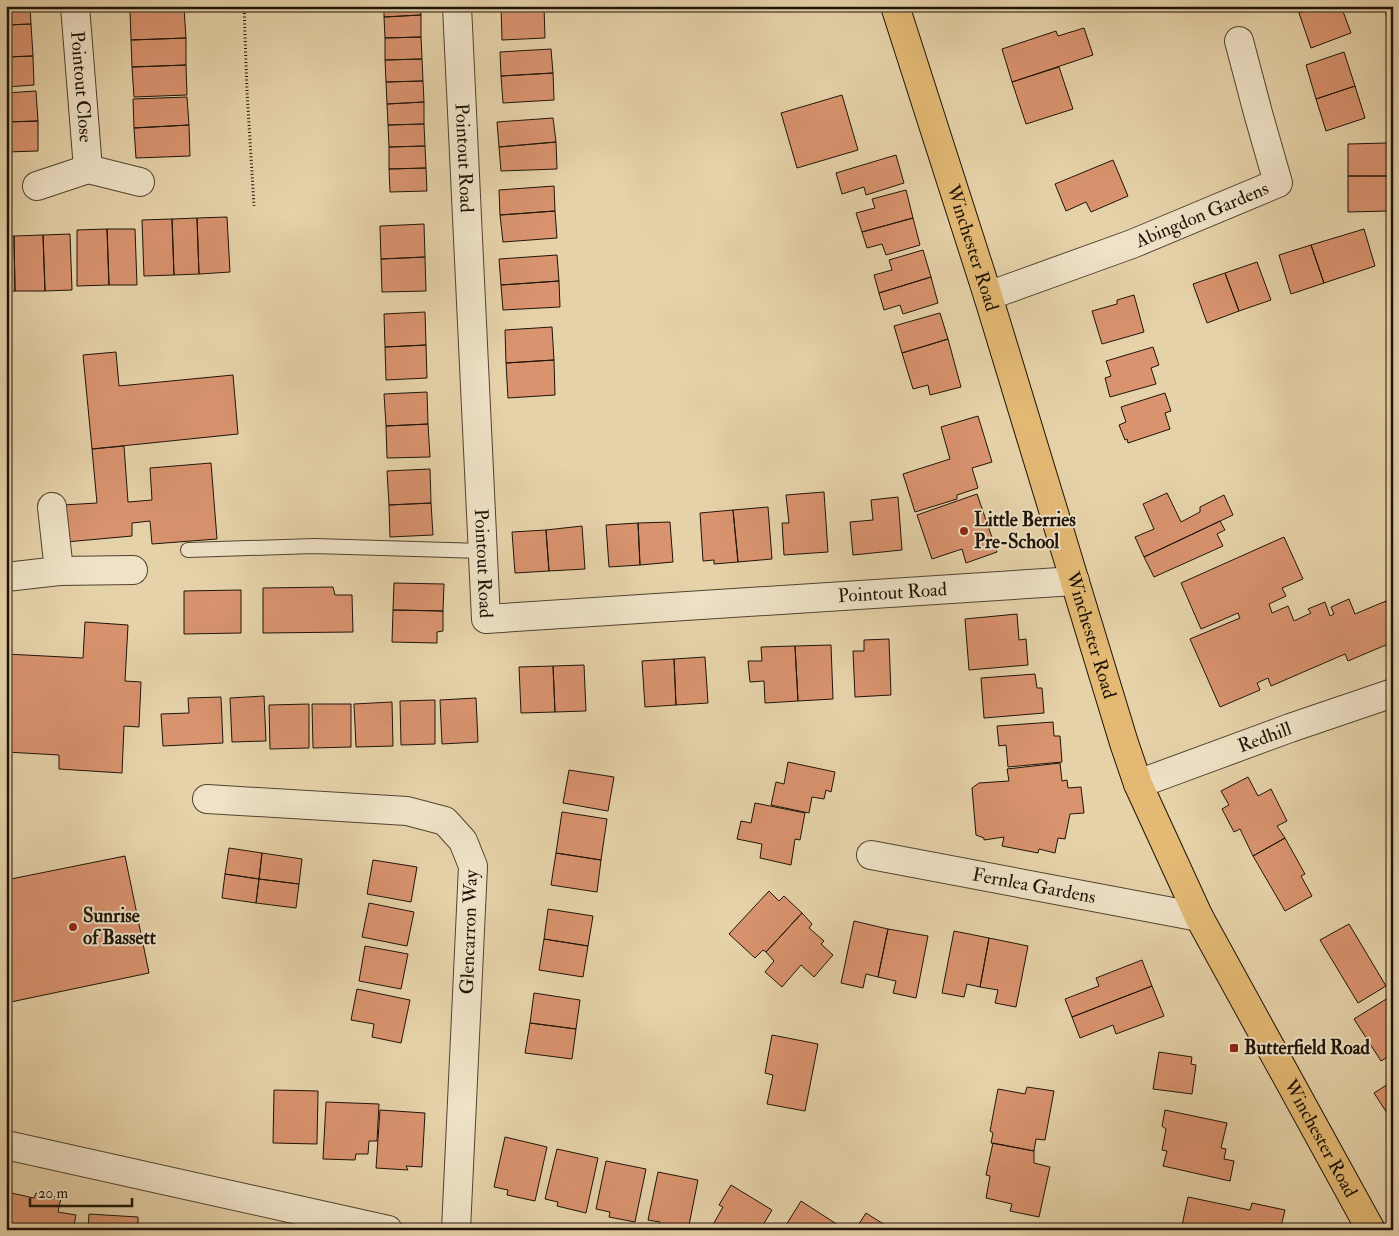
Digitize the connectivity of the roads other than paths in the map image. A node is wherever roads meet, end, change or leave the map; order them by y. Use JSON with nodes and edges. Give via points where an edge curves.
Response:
{"nodes":[{"id":1,"x":75,"y":6,"type":"edge"},
{"id":2,"x":457,"y":6,"type":"edge"},
{"id":3,"x":895,"y":6,"type":"edge"},
{"id":4,"x":1239,"y":41,"type":"dead end"},
{"id":5,"x":88,"y":169,"type":"junction"},
{"id":6,"x":140,"y":182,"type":"dead end"},
{"id":7,"x":37,"y":186,"type":"dead end"},
{"id":8,"x":988,"y":296,"type":"junction"},
{"id":9,"x":52,"y":507,"type":"dead end"},
{"id":10,"x":188,"y":550,"type":"dead end"},
{"id":11,"x":482,"y":551,"type":"junction"},
{"id":12,"x":58,"y":570,"type":"junction"},
{"id":13,"x":133,"y":570,"type":"dead end"},
{"id":14,"x":6,"y":577,"type":"edge"},
{"id":15,"x":1075,"y":580,"type":"junction"},
{"id":16,"x":1393,"y":693,"type":"edge"},
{"id":17,"x":1138,"y":784,"type":"junction"},
{"id":18,"x":207,"y":799,"type":"dead end"},
{"id":19,"x":871,"y":855,"type":"dead end"},
{"id":20,"x":1199,"y":917,"type":"junction"},
{"id":21,"x":6,"y":1145,"type":"edge"},
{"id":22,"x":388,"y":1230,"type":"edge"},
{"id":23,"x":456,"y":1230,"type":"edge"},
{"id":24,"x":1371,"y":1230,"type":"edge"}],
"edges":[{"from":1,"to":5,"type":"street","name":"Pointout Close"},
{"from":2,"to":11,"type":"street","name":"Pointout Road"},
{"from":3,"to":8,"type":"main road","name":"Winchester Road"},
{"from":4,"to":8,"type":"street","name":"Abingdon Gardens","via":[[1278,183],[1132,244]]},
{"from":5,"to":6,"type":"street","name":"Pointout Close"},
{"from":5,"to":7,"type":"street","name":"Pointout Close"},
{"from":8,"to":15,"type":"main road","name":"Winchester Road"},
{"from":9,"to":12,"type":"street"},
{"from":10,"to":11,"type":"lane","via":[[314,546]]},
{"from":11,"to":15,"type":"street","name":"Pointout Road","via":[[486,619]]},
{"from":12,"to":13,"type":"street"},
{"from":12,"to":14,"type":"street"},
{"from":15,"to":17,"type":"main road","name":"Winchester Road"},
{"from":16,"to":17,"type":"street","name":"Redhill"},
{"from":17,"to":20,"type":"main road","name":"Winchester Road"},
{"from":18,"to":23,"type":"street","name":"Glencarron Way","via":[[407,811],[445,821],[463,840],[473,866]]},
{"from":19,"to":20,"type":"street","name":"Fernlea Gardens"},
{"from":20,"to":24,"type":"main road","name":"Winchester Road"},
{"from":21,"to":22,"type":"street"}]}
